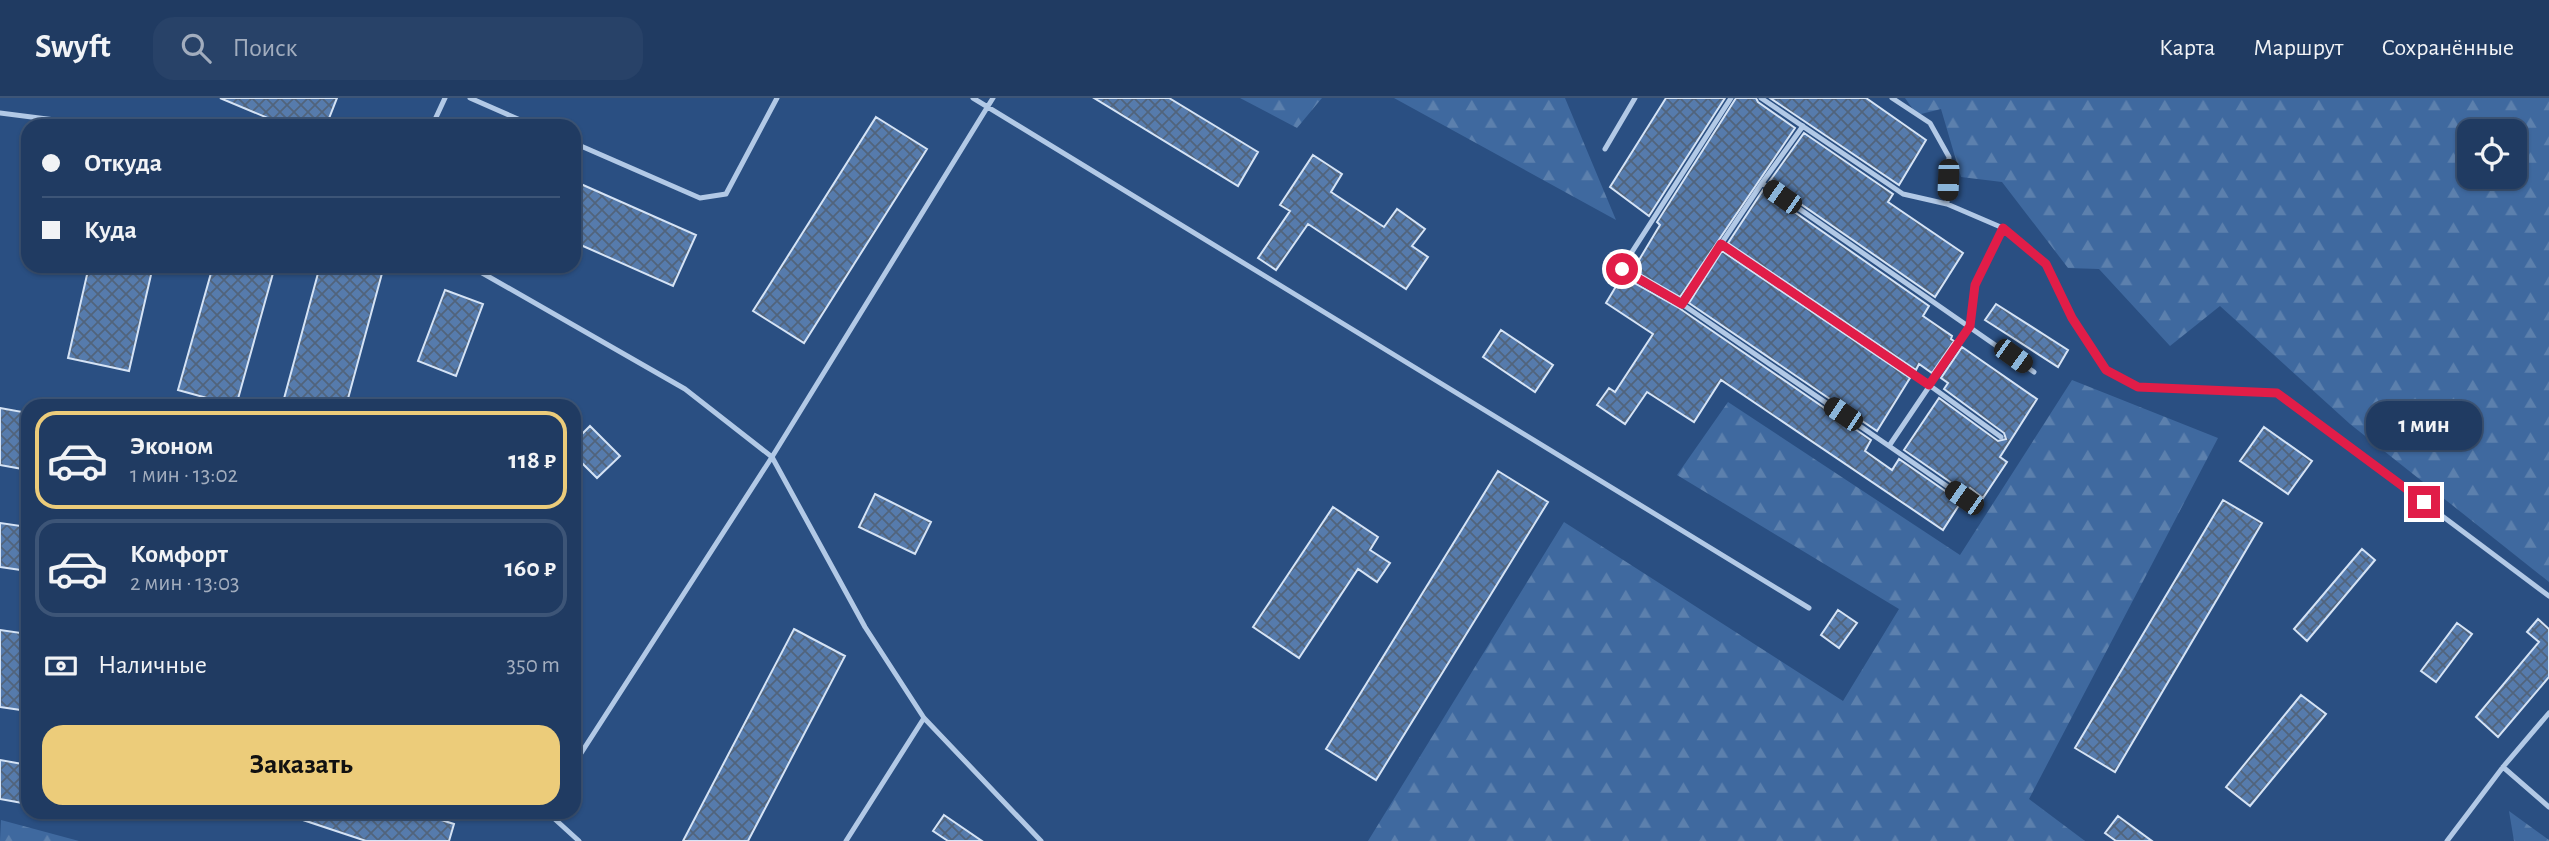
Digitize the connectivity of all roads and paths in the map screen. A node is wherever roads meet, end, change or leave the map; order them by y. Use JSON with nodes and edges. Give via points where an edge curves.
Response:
{"nodes":[{"id":1,"x":445,"y":98,"type":"edge"},
{"id":2,"x":470,"y":98,"type":"edge"},
{"id":3,"x":777,"y":98,"type":"edge"},
{"id":4,"x":973,"y":98,"type":"edge"},
{"id":5,"x":993,"y":98,"type":"edge"},
{"id":6,"x":1635,"y":98,"type":"edge"},
{"id":7,"x":1731,"y":98,"type":"edge"},
{"id":8,"x":1761,"y":98,"type":"edge"},
{"id":9,"x":1892,"y":98,"type":"edge"},
{"id":10,"x":987,"y":106,"type":"junction"},
{"id":11,"x":0,"y":113,"type":"edge"},
{"id":12,"x":47,"y":119,"type":"edge"},
{"id":13,"x":435,"y":119,"type":"edge"},
{"id":14,"x":518,"y":119,"type":"edge"},
{"id":15,"x":1803,"y":126,"type":"junction"},
{"id":16,"x":581,"y":146,"type":"edge"},
{"id":17,"x":1605,"y":149,"type":"dead end"},
{"id":18,"x":1762,"y":183,"type":"junction"},
{"id":19,"x":1948,"y":204,"type":"junction"},
{"id":20,"x":2003,"y":228,"type":"junction"},
{"id":21,"x":1721,"y":244,"type":"junction"},
{"id":22,"x":482,"y":273,"type":"edge"},
{"id":23,"x":1682,"y":304,"type":"junction"},
{"id":24,"x":1970,"y":326,"type":"junction"},
{"id":25,"x":2034,"y":372,"type":"dead end"},
{"id":26,"x":1929,"y":385,"type":"junction"},
{"id":27,"x":2001,"y":437,"type":"dead end"},
{"id":28,"x":1889,"y":446,"type":"junction"},
{"id":29,"x":772,"y":457,"type":"junction"},
{"id":30,"x":1964,"y":498,"type":"dead end"},
{"id":31,"x":2549,"y":596,"type":"edge"},
{"id":32,"x":1809,"y":608,"type":"dead end"},
{"id":33,"x":2549,"y":713,"type":"edge"},
{"id":34,"x":924,"y":718,"type":"junction"},
{"id":35,"x":581,"y":753,"type":"edge"},
{"id":36,"x":2503,"y":767,"type":"junction"},
{"id":37,"x":2549,"y":807,"type":"edge"},
{"id":38,"x":555,"y":819,"type":"edge"},
{"id":39,"x":579,"y":841,"type":"edge"},
{"id":40,"x":846,"y":841,"type":"edge"},
{"id":41,"x":1041,"y":841,"type":"edge"},
{"id":42,"x":2447,"y":841,"type":"edge"}],
"edges":[{"from":1,"to":13,"type":"lane"},
{"from":2,"to":14,"type":"lane"},
{"from":3,"to":16,"type":"lane","via":[[726,194],[700,198]]},
{"from":4,"to":10,"type":"lane"},
{"from":5,"to":10,"type":"lane"},
{"from":6,"to":17,"type":"lane"},
{"from":7,"to":23,"type":"lane","via":[[1622,269]]},
{"from":8,"to":15,"type":"lane"},
{"from":9,"to":19,"type":"lane","via":[[1930,123],[1949,156]]},
{"from":10,"to":29,"type":"lane"},
{"from":10,"to":32,"type":"lane"},
{"from":11,"to":12,"type":"lane"},
{"from":15,"to":18,"type":"lane"},
{"from":15,"to":19,"type":"lane","via":[[1903,194]]},
{"from":18,"to":21,"type":"lane"},
{"from":18,"to":24,"type":"lane"},
{"from":19,"to":20,"type":"lane"},
{"from":20,"to":24,"type":"lane","via":[[1975,285]]},
{"from":20,"to":31,"type":"lane","via":[[2046,264],[2072,318],[2106,370],[2138,387],[2277,393]]},
{"from":21,"to":23,"type":"lane"},
{"from":21,"to":26,"type":"lane"},
{"from":22,"to":29,"type":"lane","via":[[685,389]]},
{"from":23,"to":28,"type":"lane"},
{"from":24,"to":25,"type":"lane"},
{"from":24,"to":26,"type":"lane"},
{"from":26,"to":27,"type":"lane"},
{"from":26,"to":28,"type":"lane"},
{"from":28,"to":30,"type":"lane"},
{"from":29,"to":34,"type":"lane","via":[[865,627]]},
{"from":29,"to":35,"type":"lane"},
{"from":33,"to":36,"type":"lane"},
{"from":34,"to":40,"type":"lane"},
{"from":34,"to":41,"type":"lane"},
{"from":36,"to":37,"type":"lane"},
{"from":36,"to":42,"type":"lane"},
{"from":38,"to":39,"type":"lane"}]}
